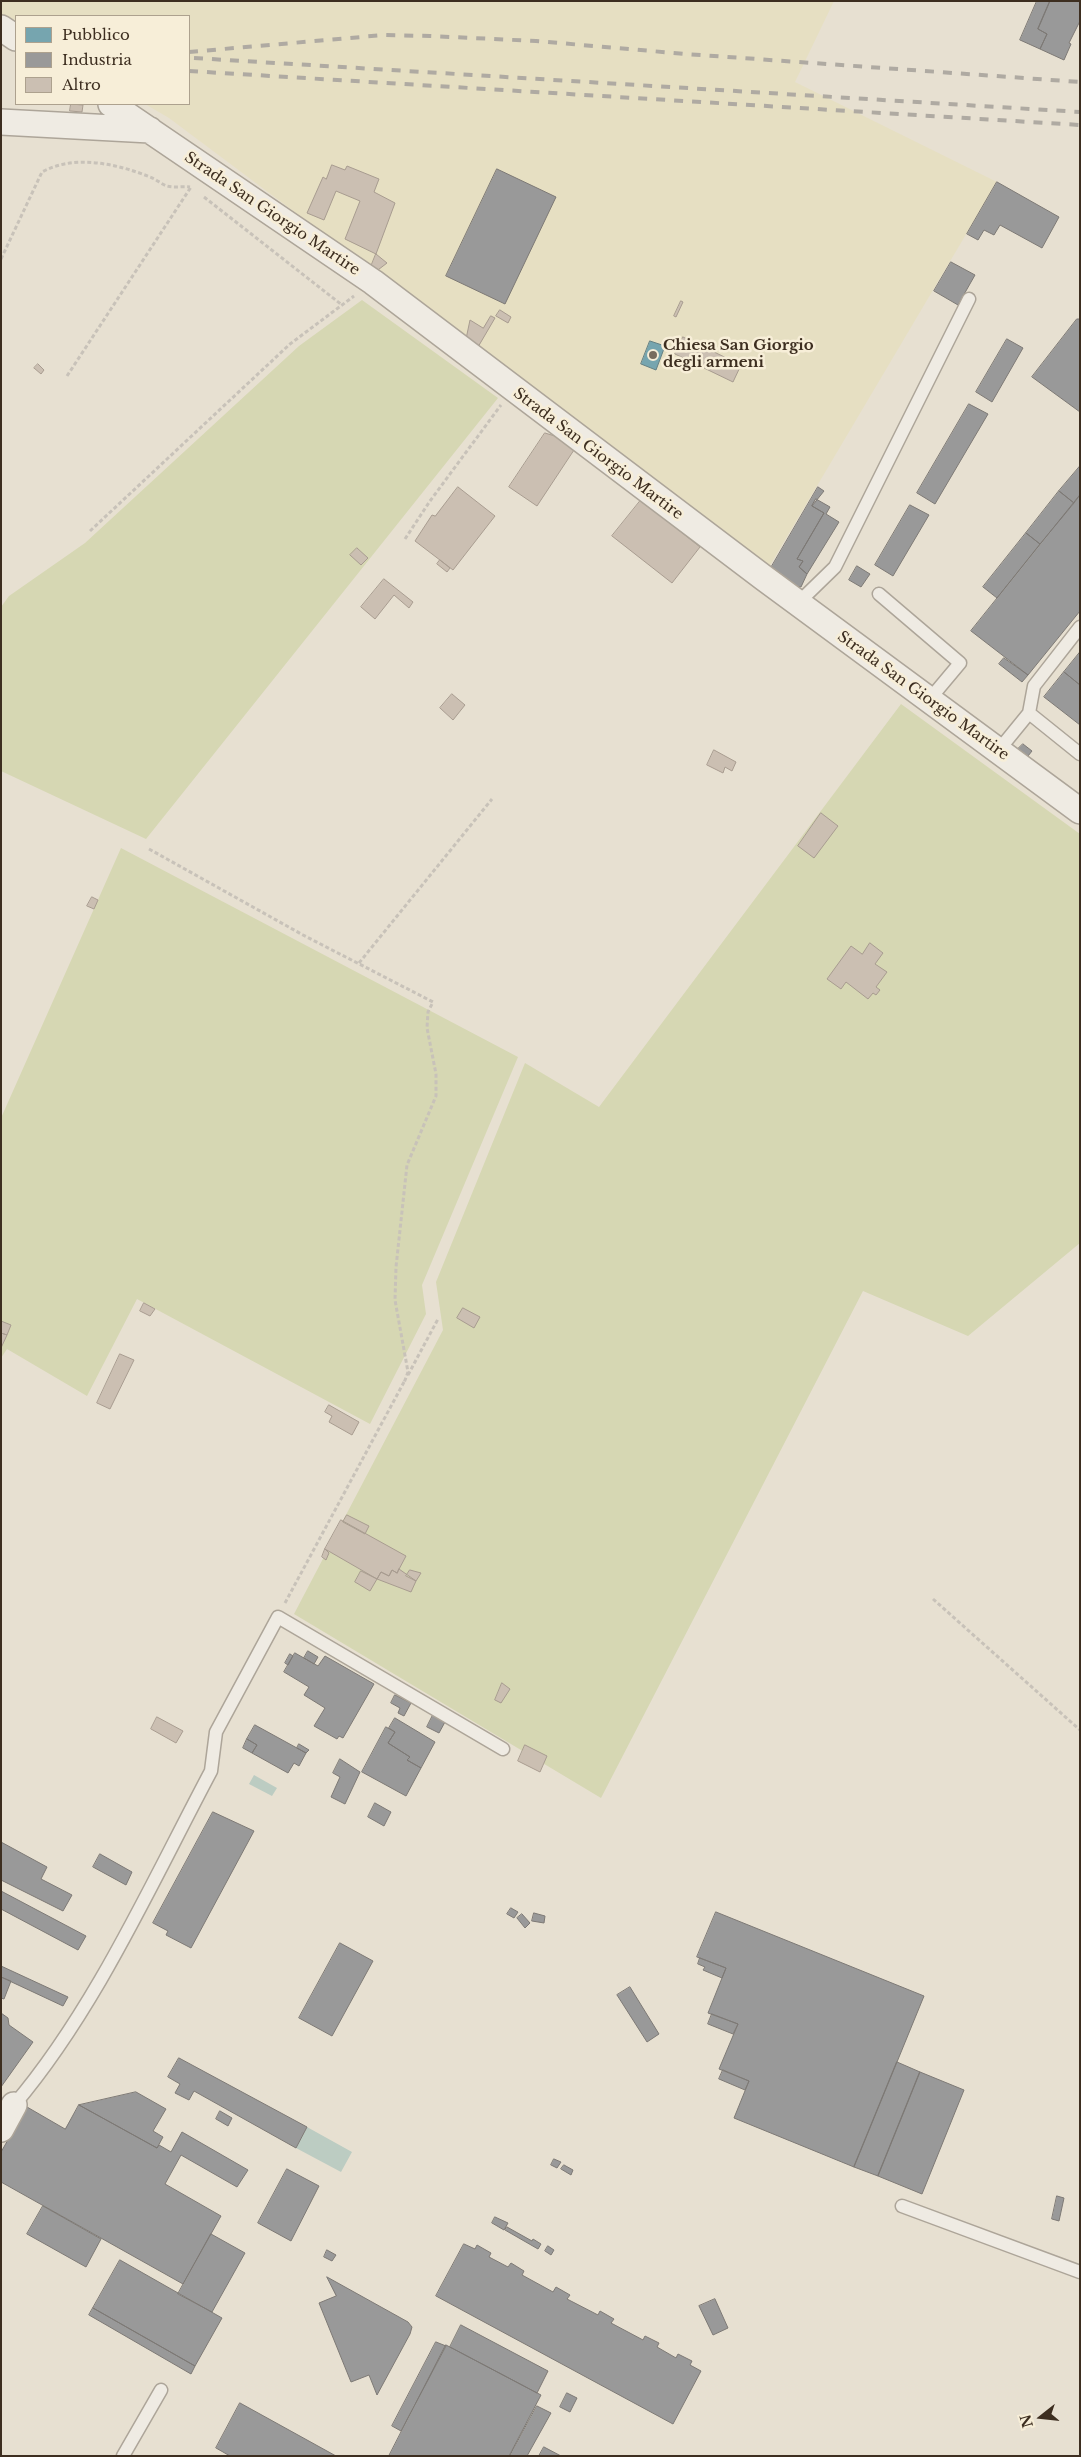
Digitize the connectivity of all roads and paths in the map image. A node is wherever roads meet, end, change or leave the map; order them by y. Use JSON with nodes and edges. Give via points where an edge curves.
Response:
{"nodes":[{"id":1,"x":1,"y":28,"type":"edge"},
{"id":2,"x":15,"y":37,"type":"edge"},
{"id":3,"x":117,"y":108,"type":"edge"},
{"id":4,"x":1,"y":122,"type":"edge"},
{"id":5,"x":150,"y":130,"type":"junction"},
{"id":6,"x":190,"y":186,"type":"junction"},
{"id":7,"x":1,"y":259,"type":"edge"},
{"id":8,"x":373,"y":282,"type":"junction"},
{"id":9,"x":969,"y":299,"type":"dead end"},
{"id":10,"x":342,"y":305,"type":"junction"},
{"id":11,"x":67,"y":376,"type":"dead end"},
{"id":12,"x":512,"y":390,"type":"junction"},
{"id":13,"x":90,"y":531,"type":"dead end"},
{"id":14,"x":405,"y":539,"type":"dead end"},
{"id":15,"x":879,"y":594,"type":"dead end"},
{"id":16,"x":798,"y":604,"type":"junction"},
{"id":17,"x":1080,"y":627,"type":"edge"},
{"id":18,"x":929,"y":700,"type":"junction"},
{"id":19,"x":1029,"y":713,"type":"junction"},
{"id":20,"x":998,"y":751,"type":"junction"},
{"id":21,"x":1080,"y":754,"type":"edge"},
{"id":22,"x":492,"y":799,"type":"dead end"},
{"id":23,"x":1080,"y":812,"type":"edge"},
{"id":24,"x":149,"y":848,"type":"dead end"},
{"id":25,"x":359,"y":964,"type":"junction"},
{"id":26,"x":438,"y":1319,"type":"dead end"},
{"id":27,"x":404,"y":1383,"type":"junction"},
{"id":28,"x":933,"y":1599,"type":"dead end"},
{"id":29,"x":278,"y":1617,"type":"junction"},
{"id":30,"x":1080,"y":1730,"type":"edge"},
{"id":31,"x":503,"y":1748,"type":"dead end"},
{"id":32,"x":14,"y":2106,"type":"joint"},
{"id":33,"x":1,"y":2129,"type":"edge"},
{"id":34,"x":902,"y":2206,"type":"dead end"},
{"id":35,"x":1080,"y":2272,"type":"edge"},
{"id":36,"x":161,"y":2390,"type":"dead end"},
{"id":37,"x":122,"y":2456,"type":"edge"}],
"edges":[{"from":1,"to":2,"type":"street"},
{"from":3,"to":5,"type":"street","name":"Strada San Giorgio Martire"},
{"from":4,"to":5,"type":"street"},
{"from":5,"to":8,"type":"street","name":"Strada San Giorgio Martire"},
{"from":6,"to":7,"type":"path","via":[[168,186],[151,177],[105,164],[64,162],[54,165],[42,172]]},
{"from":6,"to":10,"type":"path"},
{"from":6,"to":11,"type":"path"},
{"from":8,"to":10,"type":"path"},
{"from":8,"to":12,"type":"street","name":"Strada San Giorgio Martire"},
{"from":9,"to":16,"type":"lane","via":[[835,567]]},
{"from":10,"to":13,"type":"path","via":[[290,344]]},
{"from":12,"to":14,"type":"path"},
{"from":12,"to":16,"type":"street","name":"Strada San Giorgio Martire"},
{"from":15,"to":18,"type":"lane","via":[[960,663]]},
{"from":16,"to":18,"type":"street","name":"Strada San Giorgio Martire"},
{"from":17,"to":19,"type":"lane","via":[[1034,686]]},
{"from":18,"to":20,"type":"street","name":"Strada San Giorgio Martire"},
{"from":19,"to":20,"type":"lane"},
{"from":19,"to":21,"type":"lane"},
{"from":20,"to":23,"type":"street","name":"Strada San Giorgio Martire"},
{"from":22,"to":25,"type":"path"},
{"from":24,"to":25,"type":"path"},
{"from":25,"to":27,"type":"path","via":[[433,1002],[428,1012],[427,1028],[436,1074],[436,1096],[407,1164],[396,1267],[395,1300],[408,1372]]},
{"from":26,"to":27,"type":"path"},
{"from":27,"to":29,"type":"path"},
{"from":28,"to":30,"type":"path"},
{"from":29,"to":31,"type":"lane"},
{"from":29,"to":32,"type":"lane","via":[[216,1732],[211,1771],[98,1984],[34,2082]]},
{"from":32,"to":33,"type":"street"},
{"from":34,"to":35,"type":"lane"},
{"from":36,"to":37,"type":"lane"}]}
